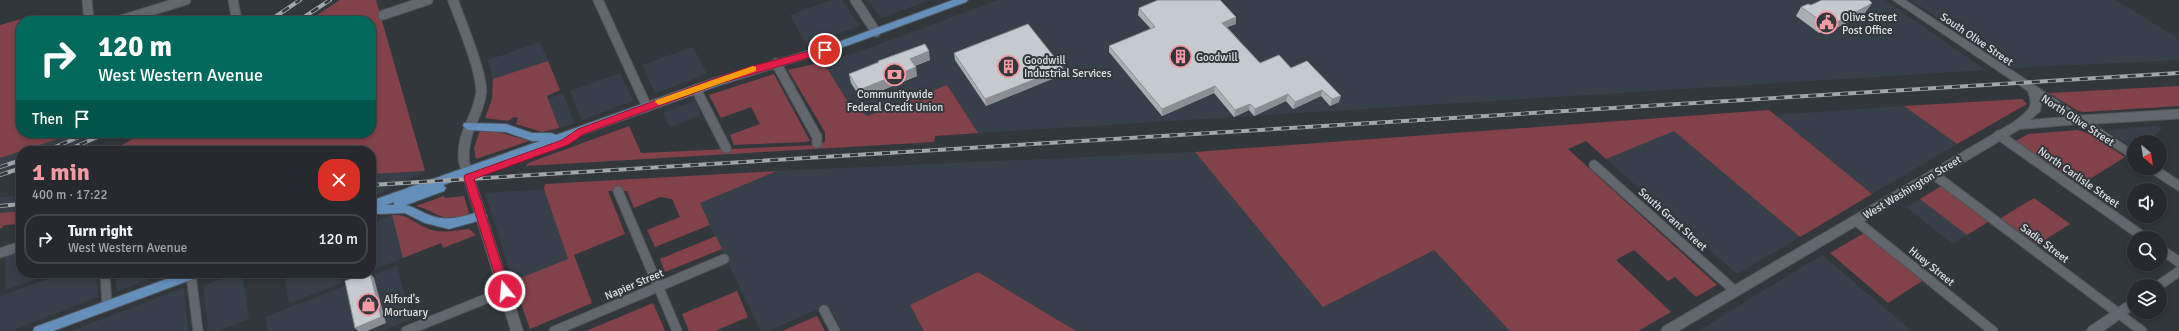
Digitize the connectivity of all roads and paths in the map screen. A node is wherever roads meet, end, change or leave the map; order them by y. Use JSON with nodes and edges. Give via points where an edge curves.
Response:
{"nodes":[{"id":1,"x":87,"y":0,"type":"edge"},
{"id":2,"x":186,"y":0,"type":"edge"},
{"id":3,"x":233,"y":0,"type":"edge"},
{"id":4,"x":428,"y":0,"type":"edge"},
{"id":5,"x":453,"y":0,"type":"edge"},
{"id":6,"x":598,"y":0,"type":"edge"},
{"id":7,"x":855,"y":0,"type":"edge"},
{"id":8,"x":963,"y":0,"type":"edge"},
{"id":9,"x":1898,"y":0,"type":"edge"},
{"id":10,"x":383,"y":15,"type":"dead end"},
{"id":11,"x":89,"y":16,"type":"edge"},
{"id":12,"x":134,"y":16,"type":"edge"},
{"id":13,"x":236,"y":16,"type":"edge"},
{"id":14,"x":876,"y":32,"type":"junction"},
{"id":15,"x":776,"y":63,"type":"junction"},
{"id":16,"x":2023,"y":84,"type":"joint"},
{"id":17,"x":696,"y":89,"type":"junction"},
{"id":18,"x":2033,"y":91,"type":"junction"},
{"id":19,"x":647,"y":107,"type":"junction"},
{"id":20,"x":2179,"y":114,"type":"edge"},
{"id":21,"x":2080,"y":120,"type":"junction"},
{"id":22,"x":2018,"y":124,"type":"junction"},
{"id":23,"x":468,"y":126,"type":"junction"},
{"id":24,"x":581,"y":132,"type":"junction"},
{"id":25,"x":1999,"y":135,"type":"junction"},
{"id":26,"x":561,"y":136,"type":"junction"},
{"id":27,"x":818,"y":143,"type":"dead end"},
{"id":28,"x":726,"y":148,"type":"dead end"},
{"id":29,"x":2127,"y":151,"type":"edge"},
{"id":30,"x":1594,"y":165,"type":"dead end"},
{"id":31,"x":468,"y":174,"type":"junction"},
{"id":32,"x":1933,"y":174,"type":"junction"},
{"id":33,"x":2162,"y":175,"type":"edge"},
{"id":34,"x":2179,"y":186,"type":"edge"},
{"id":35,"x":618,"y":190,"type":"dead end"},
{"id":36,"x":376,"y":208,"type":"edge"},
{"id":37,"x":376,"y":209,"type":"edge"},
{"id":38,"x":481,"y":216,"type":"junction"},
{"id":39,"x":1855,"y":220,"type":"junction"},
{"id":40,"x":2134,"y":231,"type":"edge"},
{"id":41,"x":16,"y":248,"type":"edge"},
{"id":42,"x":0,"y":254,"type":"edge"},
{"id":43,"x":2167,"y":254,"type":"edge"},
{"id":44,"x":724,"y":259,"type":"dead end"},
{"id":45,"x":2179,"y":262,"type":"edge"},
{"id":46,"x":2179,"y":271,"type":"edge"},
{"id":47,"x":105,"y":278,"type":"edge"},
{"id":48,"x":183,"y":278,"type":"edge"},
{"id":49,"x":194,"y":278,"type":"edge"},
{"id":50,"x":2167,"y":280,"type":"edge"},
{"id":51,"x":659,"y":287,"type":"junction"},
{"id":52,"x":505,"y":291,"type":"junction"},
{"id":53,"x":1735,"y":291,"type":"junction"},
{"id":54,"x":107,"y":306,"type":"junction"},
{"id":55,"x":2127,"y":307,"type":"edge"},
{"id":56,"x":824,"y":310,"type":"dead end"},
{"id":57,"x":2119,"y":313,"type":"junction"},
{"id":58,"x":39,"y":331,"type":"edge"},
{"id":59,"x":198,"y":331,"type":"edge"},
{"id":60,"x":406,"y":331,"type":"edge"},
{"id":61,"x":517,"y":331,"type":"edge"},
{"id":62,"x":554,"y":331,"type":"edge"},
{"id":63,"x":677,"y":331,"type":"edge"},
{"id":64,"x":835,"y":331,"type":"edge"},
{"id":65,"x":1667,"y":331,"type":"edge"},
{"id":66,"x":1993,"y":331,"type":"edge"},
{"id":67,"x":2093,"y":331,"type":"edge"},
{"id":68,"x":2142,"y":331,"type":"edge"}],
"edges":[{"from":1,"to":11,"type":"street"},
{"from":2,"to":12,"type":"street"},
{"from":3,"to":13,"type":"street"},
{"from":4,"to":10,"type":"street"},
{"from":5,"to":23,"type":"street","via":[[482,83],[482,96]]},
{"from":6,"to":19,"type":"street"},
{"from":7,"to":14,"type":"street"},
{"from":8,"to":14,"type":"main road"},
{"from":9,"to":16,"type":"street","name":"South Olive Street"},
{"from":14,"to":15,"type":"main road","via":[[825,50]]},
{"from":15,"to":17,"type":"main road"},
{"from":15,"to":27,"type":"street","via":[[818,137]]},
{"from":16,"to":18,"type":"street","name":"North Olive Street"},
{"from":17,"to":19,"type":"main road"},
{"from":17,"to":28,"type":"street"},
{"from":18,"to":21,"type":"street","name":"North Olive Street"},
{"from":18,"to":22,"type":"street","via":[[2037,100],[2036,108]]},
{"from":19,"to":24,"type":"main road"},
{"from":20,"to":21,"type":"street","name":"West Washington Street"},
{"from":21,"to":22,"type":"street","name":"West Washington Street"},
{"from":21,"to":29,"type":"street","name":"North Olive Street"},
{"from":22,"to":25,"type":"street","name":"West Washington Street"},
{"from":23,"to":26,"type":"main road","via":[[506,128],[532,137]]},
{"from":23,"to":31,"type":"street","via":[[463,141],[463,153]]},
{"from":24,"to":26,"type":"main road"},
{"from":24,"to":31,"type":"main road","via":[[565,142]]},
{"from":25,"to":32,"type":"street","name":"West Washington Street"},
{"from":25,"to":40,"type":"street","name":"North Carlisle Street"},
{"from":26,"to":31,"type":"main road"},
{"from":30,"to":53,"type":"street","name":"South Grant Street"},
{"from":31,"to":36,"type":"main road"},
{"from":31,"to":38,"type":"street"},
{"from":32,"to":39,"type":"street","name":"West Washington Street"},
{"from":32,"to":57,"type":"street","name":"Sadie Street"},
{"from":33,"to":34,"type":"street"},
{"from":35,"to":51,"type":"street"},
{"from":37,"to":38,"type":"main road","via":[[405,209],[429,220],[449,224]]},
{"from":38,"to":52,"type":"street"},
{"from":39,"to":53,"type":"street","name":"West Washington Street"},
{"from":39,"to":66,"type":"street","name":"Huey Street"},
{"from":41,"to":42,"type":"street"},
{"from":43,"to":45,"type":"street"},
{"from":44,"to":51,"type":"street","name":"Napier Street"},
{"from":46,"to":50,"type":"street"},
{"from":47,"to":54,"type":"street"},
{"from":48,"to":54,"type":"main road"},
{"from":49,"to":59,"type":"street"},
{"from":51,"to":62,"type":"street","name":"Napier Street"},
{"from":51,"to":63,"type":"street"},
{"from":52,"to":60,"type":"street"},
{"from":52,"to":61,"type":"street"},
{"from":53,"to":65,"type":"street","name":"West Washington Street"},
{"from":54,"to":58,"type":"main road"},
{"from":55,"to":57,"type":"street"},
{"from":56,"to":64,"type":"street"},
{"from":57,"to":67,"type":"street"},
{"from":57,"to":68,"type":"street","name":"Sadie Street"}]}
